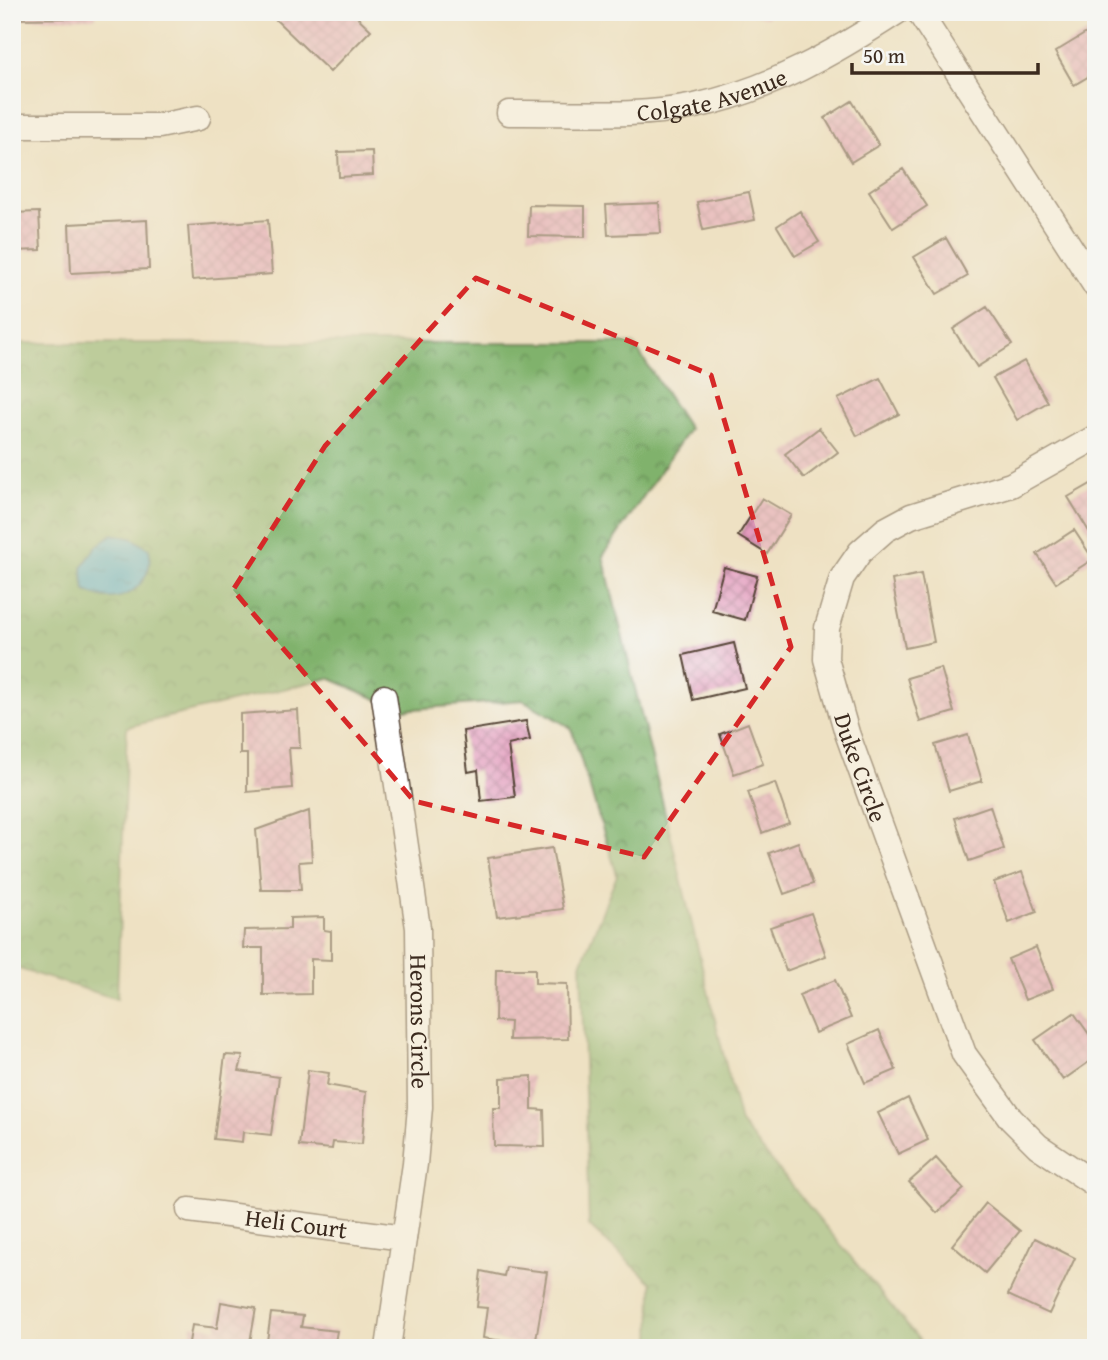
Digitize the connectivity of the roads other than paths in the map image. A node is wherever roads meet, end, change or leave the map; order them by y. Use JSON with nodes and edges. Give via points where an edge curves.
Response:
{"nodes":[{"id":1,"x":897,"y":12,"type":"edge"},
{"id":2,"x":919,"y":12,"type":"edge"},
{"id":3,"x":509,"y":113,"type":"dead end"},
{"id":4,"x":198,"y":118,"type":"dead end"},
{"id":5,"x":12,"y":126,"type":"edge"},
{"id":6,"x":1096,"y":287,"type":"edge"},
{"id":7,"x":1096,"y":437,"type":"edge"},
{"id":8,"x":384,"y":697,"type":"dead end"},
{"id":9,"x":1096,"y":1185,"type":"edge"},
{"id":10,"x":189,"y":1210,"type":"dead end"},
{"id":11,"x":404,"y":1238,"type":"junction"},
{"id":12,"x":388,"y":1348,"type":"edge"}],
"edges":[{"from":1,"to":3,"type":"street","name":"Colgate Avenue","via":[[807,66],[732,97],[650,111]]},
{"from":2,"to":6,"type":"street"},
{"from":4,"to":5,"type":"street","via":[[159,126]]},
{"from":7,"to":9,"type":"street","name":"Duke Circle","via":[[1011,485],[911,516],[885,530],[860,552],[842,578],[827,628],[826,659],[847,733],[964,1054],[1011,1119],[1038,1146]]},
{"from":8,"to":11,"type":"street","name":"Herons Circle","via":[[418,928],[420,1107]]},
{"from":10,"to":11,"type":"street","name":"Heli Court"},
{"from":11,"to":12,"type":"street","name":"Herons Circle"}]}
